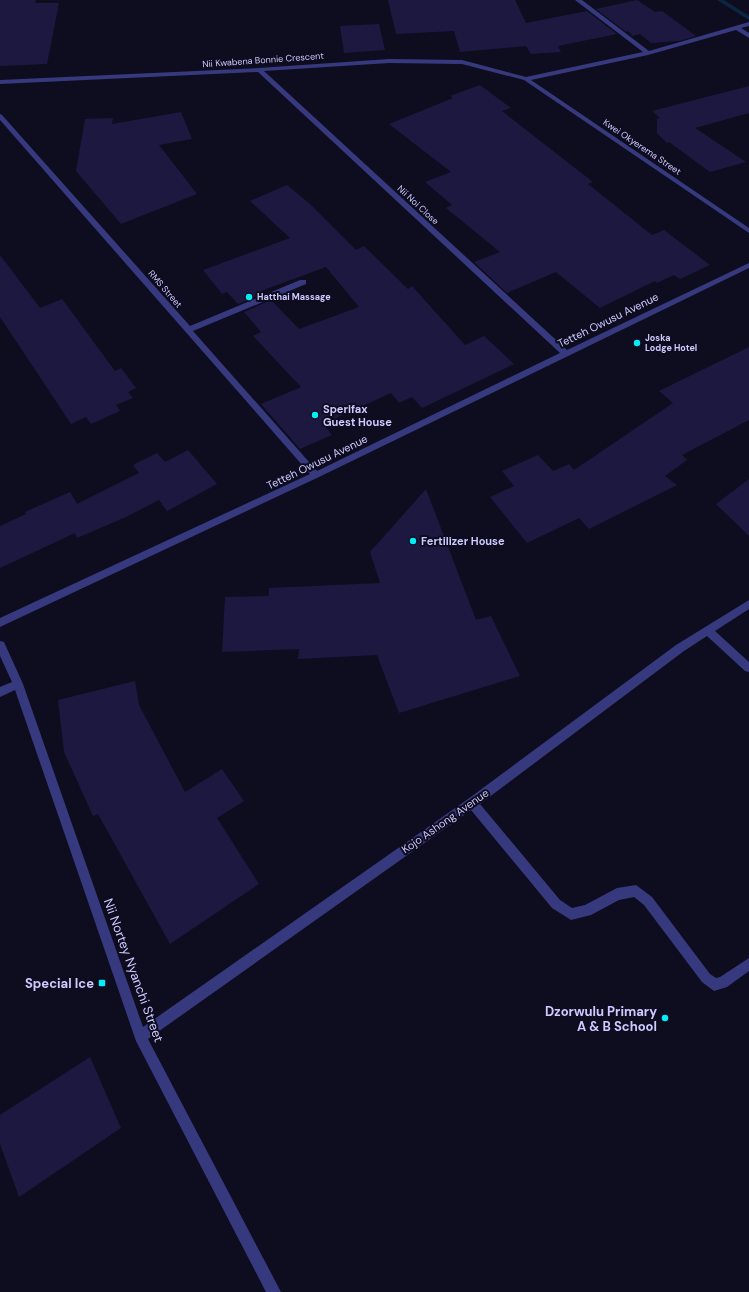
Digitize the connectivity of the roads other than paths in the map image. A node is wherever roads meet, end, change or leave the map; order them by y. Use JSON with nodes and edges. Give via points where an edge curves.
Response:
{"nodes":[{"id":1,"x":578,"y":0,"type":"edge"},
{"id":2,"x":749,"y":24,"type":"edge"},
{"id":3,"x":736,"y":27,"type":"junction"},
{"id":4,"x":749,"y":36,"type":"edge"},
{"id":5,"x":648,"y":53,"type":"junction"},
{"id":6,"x":259,"y":70,"type":"junction"},
{"id":7,"x":526,"y":79,"type":"junction"},
{"id":8,"x":0,"y":82,"type":"edge"},
{"id":9,"x":0,"y":116,"type":"edge"},
{"id":10,"x":749,"y":231,"type":"edge"},
{"id":11,"x":749,"y":265,"type":"edge"},
{"id":12,"x":303,"y":282,"type":"dead end"},
{"id":13,"x":188,"y":330,"type":"junction"},
{"id":14,"x":565,"y":354,"type":"junction"},
{"id":15,"x":316,"y":475,"type":"junction"},
{"id":16,"x":749,"y":604,"type":"edge"},
{"id":17,"x":0,"y":623,"type":"edge"},
{"id":18,"x":709,"y":631,"type":"junction"},
{"id":19,"x":0,"y":645,"type":"edge"},
{"id":20,"x":749,"y":668,"type":"edge"},
{"id":21,"x":18,"y":684,"type":"junction"},
{"id":22,"x":0,"y":692,"type":"edge"},
{"id":23,"x":472,"y":803,"type":"junction"},
{"id":24,"x":749,"y":964,"type":"edge"},
{"id":25,"x":140,"y":1037,"type":"junction"},
{"id":26,"x":274,"y":1292,"type":"edge"}],
"edges":[{"from":1,"to":5,"type":"street"},
{"from":2,"to":3,"type":"street"},
{"from":3,"to":4,"type":"street"},
{"from":3,"to":5,"type":"street"},
{"from":5,"to":7,"type":"street"},
{"from":6,"to":7,"type":"street","name":"Nii Kwabena Bonnie Crescent","via":[[389,61],[462,62]]},
{"from":6,"to":8,"type":"street","name":"Nii Kwabena Bonnie Crescent"},
{"from":6,"to":14,"type":"street","name":"Nii Noi Close"},
{"from":7,"to":10,"type":"street","name":"Kwei Okyerema Street"},
{"from":9,"to":13,"type":"street","name":"RMS Street"},
{"from":11,"to":14,"type":"street","name":"Tetteh Owusu Avenue"},
{"from":12,"to":13,"type":"street"},
{"from":13,"to":15,"type":"street","name":"RMS Street"},
{"from":14,"to":15,"type":"street","name":"Tetteh Owusu Avenue"},
{"from":15,"to":17,"type":"street","name":"Tetteh Owusu Avenue"},
{"from":16,"to":18,"type":"street","name":"Kojo Ashong Avenue"},
{"from":18,"to":20,"type":"street"},
{"from":18,"to":23,"type":"street","name":"Kojo Ashong Avenue","via":[[680,648]]},
{"from":19,"to":21,"type":"street","name":"Nii Nortey Nyanchi Street"},
{"from":21,"to":22,"type":"street"},
{"from":21,"to":25,"type":"street","name":"Nii Nortey Nyanchi Street"},
{"from":23,"to":24,"type":"street","via":[[556,904],[571,914],[587,911],[617,894],[636,891],[648,901],[714,985],[723,983]]},
{"from":23,"to":25,"type":"street","name":"Kojo Ashong Avenue"},
{"from":25,"to":26,"type":"street","name":"Nii Nortey Nyanchi Street"}]}
